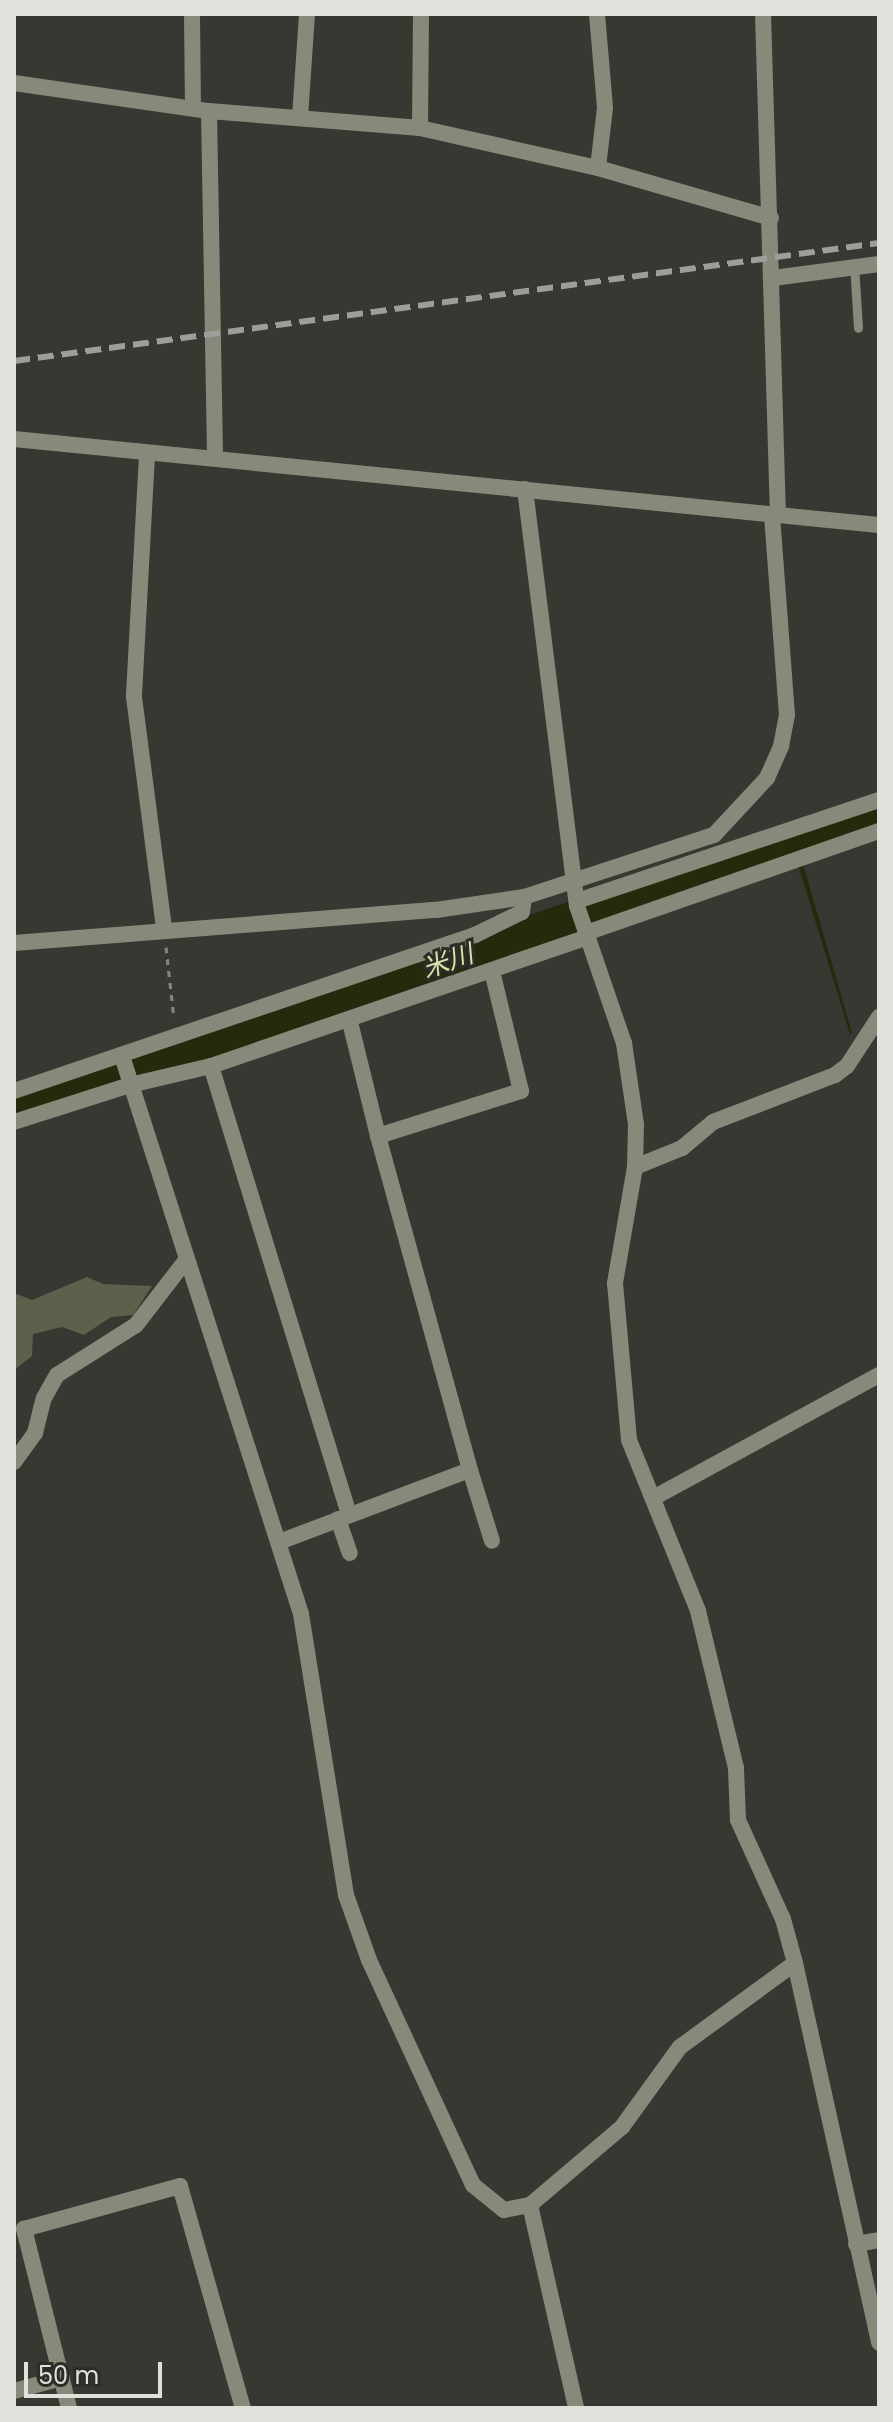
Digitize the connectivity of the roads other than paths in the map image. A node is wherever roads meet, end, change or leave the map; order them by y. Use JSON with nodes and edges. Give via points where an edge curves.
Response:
{"nodes":[{"id":1,"x":192,"y":14,"type":"edge"},
{"id":2,"x":307,"y":14,"type":"edge"},
{"id":3,"x":421,"y":14,"type":"edge"},
{"id":4,"x":597,"y":14,"type":"edge"},
{"id":5,"x":763,"y":14,"type":"edge"},
{"id":6,"x":14,"y":83,"type":"edge"},
{"id":7,"x":201,"y":109,"type":"junction"},
{"id":8,"x":300,"y":117,"type":"junction"},
{"id":9,"x":420,"y":128,"type":"junction"},
{"id":10,"x":598,"y":168,"type":"junction"},
{"id":11,"x":771,"y":218,"type":"junction"},
{"id":12,"x":854,"y":264,"type":"junction"},
{"id":13,"x":879,"y":264,"type":"edge"},
{"id":14,"x":773,"y":278,"type":"junction"},
{"id":15,"x":858,"y":328,"type":"dead end"},
{"id":16,"x":14,"y":439,"type":"edge"},
{"id":17,"x":147,"y":455,"type":"junction"},
{"id":18,"x":215,"y":458,"type":"junction"},
{"id":19,"x":525,"y":489,"type":"junction"},
{"id":20,"x":775,"y":515,"type":"junction"},
{"id":21,"x":879,"y":525,"type":"edge"},
{"id":22,"x":879,"y":800,"type":"edge"},
{"id":23,"x":879,"y":831,"type":"edge"},
{"id":24,"x":575,"y":884,"type":"junction"},
{"id":25,"x":524,"y":897,"type":"junction"},
{"id":26,"x":577,"y":903,"type":"junction"},
{"id":27,"x":164,"y":929,"type":"junction"},
{"id":28,"x":586,"y":932,"type":"junction"},
{"id":29,"x":14,"y":943,"type":"edge"},
{"id":30,"x":492,"y":971,"type":"junction"},
{"id":31,"x":879,"y":1017,"type":"edge"},
{"id":32,"x":350,"y":1022,"type":"junction"},
{"id":33,"x":122,"y":1056,"type":"junction"},
{"id":34,"x":211,"y":1066,"type":"junction"},
{"id":35,"x":130,"y":1085,"type":"junction"},
{"id":36,"x":14,"y":1091,"type":"edge"},
{"id":37,"x":14,"y":1122,"type":"edge"},
{"id":38,"x":378,"y":1136,"type":"junction"},
{"id":39,"x":635,"y":1167,"type":"junction"},
{"id":40,"x":186,"y":1260,"type":"junction"},
{"id":41,"x":879,"y":1375,"type":"edge"},
{"id":42,"x":14,"y":1462,"type":"edge"},
{"id":43,"x":470,"y":1470,"type":"junction"},
{"id":44,"x":655,"y":1497,"type":"junction"},
{"id":45,"x":343,"y":1517,"type":"junction"},
{"id":46,"x":492,"y":1541,"type":"dead end"},
{"id":47,"x":279,"y":1542,"type":"junction"},
{"id":48,"x":350,"y":1553,"type":"dead end"},
{"id":49,"x":795,"y":1963,"type":"junction"},
{"id":50,"x":530,"y":2205,"type":"junction"},
{"id":51,"x":879,"y":2240,"type":"edge"},
{"id":52,"x":856,"y":2244,"type":"junction"},
{"id":53,"x":879,"y":2343,"type":"edge"},
{"id":54,"x":62,"y":2378,"type":"junction"},
{"id":55,"x":14,"y":2391,"type":"edge"},
{"id":56,"x":69,"y":2408,"type":"edge"},
{"id":57,"x":243,"y":2408,"type":"edge"},
{"id":58,"x":576,"y":2408,"type":"edge"}],
"edges":[{"from":1,"to":7,"type":"street"},
{"from":2,"to":8,"type":"street"},
{"from":3,"to":9,"type":"street"},
{"from":4,"to":10,"type":"street","via":[[605,108]]},
{"from":5,"to":11,"type":"street"},
{"from":6,"to":7,"type":"street"},
{"from":7,"to":8,"type":"street"},
{"from":7,"to":18,"type":"street"},
{"from":8,"to":9,"type":"street"},
{"from":9,"to":10,"type":"street"},
{"from":10,"to":11,"type":"street"},
{"from":11,"to":14,"type":"street"},
{"from":12,"to":13,"type":"street"},
{"from":12,"to":14,"type":"street"},
{"from":12,"to":15,"type":"lane"},
{"from":14,"to":20,"type":"street"},
{"from":16,"to":17,"type":"street"},
{"from":17,"to":18,"type":"street"},
{"from":17,"to":27,"type":"street","via":[[134,697]]},
{"from":18,"to":19,"type":"street"},
{"from":19,"to":20,"type":"street"},
{"from":19,"to":24,"type":"street"},
{"from":20,"to":21,"type":"street"},
{"from":20,"to":24,"type":"street","via":[[787,715],[767,778],[714,835]]},
{"from":22,"to":26,"type":"street"},
{"from":23,"to":28,"type":"street"},
{"from":24,"to":25,"type":"street"},
{"from":24,"to":26,"type":"street"},
{"from":25,"to":27,"type":"street","via":[[436,910]]},
{"from":25,"to":33,"type":"street","via":[[522,912],[475,935]]},
{"from":26,"to":28,"type":"street"},
{"from":27,"to":29,"type":"street"},
{"from":28,"to":30,"type":"street"},
{"from":28,"to":39,"type":"street","via":[[624,1043],[636,1124]]},
{"from":30,"to":32,"type":"street"},
{"from":30,"to":38,"type":"street","via":[[521,1091]]},
{"from":31,"to":39,"type":"street","via":[[847,1066],[835,1075],[713,1122],[682,1148]]},
{"from":32,"to":34,"type":"street"},
{"from":32,"to":38,"type":"street"},
{"from":33,"to":35,"type":"street"},
{"from":33,"to":36,"type":"street"},
{"from":34,"to":35,"type":"street"},
{"from":34,"to":45,"type":"street"},
{"from":35,"to":37,"type":"street"},
{"from":35,"to":40,"type":"street"},
{"from":38,"to":43,"type":"street"},
{"from":39,"to":44,"type":"street","via":[[615,1283],[629,1440]]},
{"from":40,"to":42,"type":"street","via":[[136,1325],[57,1375],[35,1433]]},
{"from":40,"to":47,"type":"street"},
{"from":41,"to":44,"type":"street"},
{"from":43,"to":45,"type":"street"},
{"from":43,"to":46,"type":"street"},
{"from":44,"to":49,"type":"street","via":[[698,1611],[736,1768],[738,1820],[783,1919]]},
{"from":45,"to":47,"type":"street"},
{"from":45,"to":48,"type":"street"},
{"from":47,"to":50,"type":"street","via":[[301,1614],[346,1895],[369,1960],[473,2185],[504,2210]]},
{"from":49,"to":50,"type":"street","via":[[680,2047],[622,2127]]},
{"from":49,"to":52,"type":"street"},
{"from":50,"to":58,"type":"street"},
{"from":51,"to":52,"type":"street"},
{"from":52,"to":53,"type":"street"},
{"from":54,"to":55,"type":"street"},
{"from":54,"to":56,"type":"street"},
{"from":54,"to":57,"type":"street","via":[[24,2229],[180,2186]]}]}
